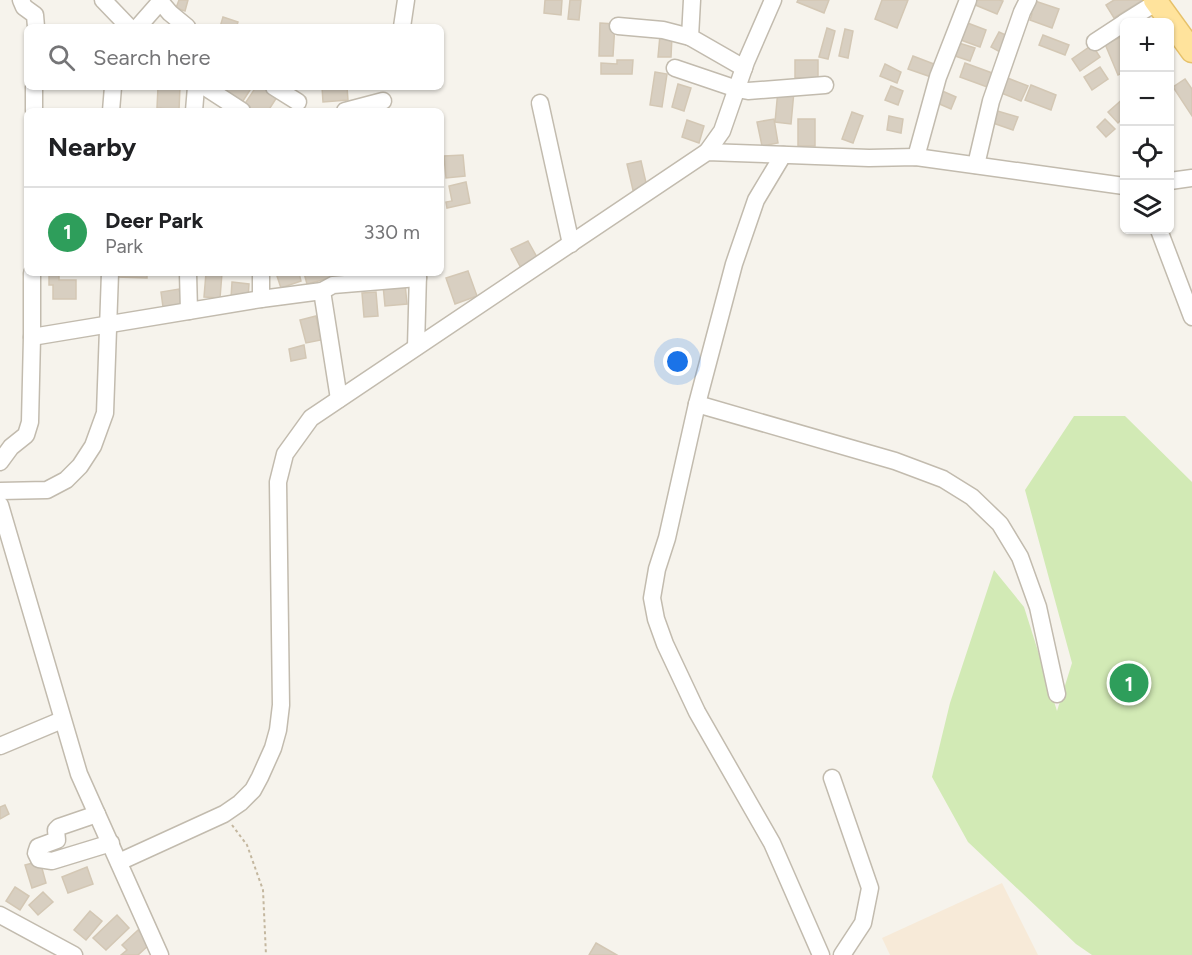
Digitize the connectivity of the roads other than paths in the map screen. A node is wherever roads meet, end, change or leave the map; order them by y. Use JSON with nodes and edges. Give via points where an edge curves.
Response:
{"nodes":[{"id":1,"x":103,"y":0,"type":"edge"},
{"id":2,"x":406,"y":0,"type":"edge"},
{"id":3,"x":692,"y":0,"type":"edge"},
{"id":4,"x":773,"y":0,"type":"edge"},
{"id":5,"x":968,"y":0,"type":"edge"},
{"id":6,"x":1028,"y":0,"type":"edge"},
{"id":7,"x":160,"y":1,"type":"edge"},
{"id":8,"x":1156,"y":1,"type":"edge"},
{"id":9,"x":1132,"y":18,"type":"edge"},
{"id":10,"x":126,"y":24,"type":"edge"},
{"id":11,"x":141,"y":24,"type":"edge"},
{"id":12,"x":184,"y":24,"type":"edge"},
{"id":13,"x":402,"y":24,"type":"edge"},
{"id":14,"x":618,"y":26,"type":"dead end"},
{"id":15,"x":1120,"y":26,"type":"edge"},
{"id":16,"x":690,"y":37,"type":"junction"},
{"id":17,"x":1095,"y":42,"type":"dead end"},
{"id":18,"x":1192,"y":50,"type":"edge"},
{"id":19,"x":675,"y":68,"type":"dead end"},
{"id":20,"x":744,"y":68,"type":"junction"},
{"id":21,"x":825,"y":85,"type":"dead end"},
{"id":22,"x":737,"y":89,"type":"junction"},
{"id":23,"x":34,"y":90,"type":"edge"},
{"id":24,"x":113,"y":90,"type":"edge"},
{"id":25,"x":196,"y":90,"type":"edge"},
{"id":26,"x":210,"y":90,"type":"edge"},
{"id":27,"x":280,"y":90,"type":"edge"},
{"id":28,"x":298,"y":100,"type":"edge"},
{"id":29,"x":383,"y":100,"type":"edge"},
{"id":30,"x":540,"y":103,"type":"dead end"},
{"id":31,"x":34,"y":108,"type":"edge"},
{"id":32,"x":111,"y":108,"type":"edge"},
{"id":33,"x":194,"y":108,"type":"edge"},
{"id":34,"x":237,"y":108,"type":"edge"},
{"id":35,"x":355,"y":108,"type":"edge"},
{"id":36,"x":707,"y":152,"type":"junction"},
{"id":37,"x":783,"y":155,"type":"junction"},
{"id":38,"x":916,"y":157,"type":"junction"},
{"id":39,"x":976,"y":165,"type":"junction"},
{"id":40,"x":1192,"y":178,"type":"edge"},
{"id":41,"x":1174,"y":180,"type":"edge"},
{"id":42,"x":1120,"y":185,"type":"edge"},
{"id":43,"x":1161,"y":234,"type":"edge"},
{"id":44,"x":571,"y":244,"type":"junction"},
{"id":45,"x":32,"y":276,"type":"edge"},
{"id":46,"x":110,"y":276,"type":"edge"},
{"id":47,"x":188,"y":276,"type":"edge"},
{"id":48,"x":261,"y":276,"type":"edge"},
{"id":49,"x":407,"y":276,"type":"edge"},
{"id":50,"x":418,"y":276,"type":"edge"},
{"id":51,"x":329,"y":283,"type":"edge"},
{"id":52,"x":261,"y":299,"type":"junction"},
{"id":53,"x":189,"y":311,"type":"junction"},
{"id":54,"x":1192,"y":317,"type":"edge"},
{"id":55,"x":109,"y":324,"type":"junction"},
{"id":56,"x":32,"y":337,"type":"junction"},
{"id":57,"x":416,"y":347,"type":"junction"},
{"id":58,"x":339,"y":399,"type":"junction"},
{"id":59,"x":697,"y":404,"type":"junction"},
{"id":60,"x":0,"y":462,"type":"edge"},
{"id":61,"x":0,"y":491,"type":"edge"},
{"id":62,"x":0,"y":505,"type":"edge"},
{"id":63,"x":1057,"y":694,"type":"dead end"},
{"id":64,"x":62,"y":720,"type":"junction"},
{"id":65,"x":1,"y":742,"type":"edge"},
{"id":66,"x":832,"y":778,"type":"dead end"},
{"id":67,"x":97,"y":814,"type":"junction"},
{"id":68,"x":111,"y":843,"type":"junction"},
{"id":69,"x":119,"y":862,"type":"junction"},
{"id":70,"x":0,"y":915,"type":"edge"},
{"id":71,"x":74,"y":955,"type":"edge"},
{"id":72,"x":160,"y":955,"type":"edge"},
{"id":73,"x":821,"y":955,"type":"edge"},
{"id":74,"x":842,"y":955,"type":"edge"}],
"edges":[{"from":1,"to":10,"type":"street"},
{"from":2,"to":13,"type":"street"},
{"from":3,"to":16,"type":"street"},
{"from":4,"to":20,"type":"street"},
{"from":5,"to":38,"type":"street","via":[[938,77]]},
{"from":6,"to":39,"type":"street","via":[[991,101]]},
{"from":7,"to":11,"type":"street"},
{"from":7,"to":12,"type":"street"},
{"from":8,"to":9,"type":"street"},
{"from":8,"to":18,"type":"main road"},
{"from":14,"to":16,"type":"street"},
{"from":15,"to":17,"type":"street"},
{"from":16,"to":20,"type":"street"},
{"from":19,"to":22,"type":"street"},
{"from":20,"to":22,"type":"street"},
{"from":21,"to":22,"type":"street","via":[[764,91]]},
{"from":22,"to":36,"type":"street","via":[[722,131]]},
{"from":23,"to":31,"type":"street"},
{"from":24,"to":32,"type":"street"},
{"from":25,"to":33,"type":"street"},
{"from":26,"to":34,"type":"street"},
{"from":27,"to":28,"type":"street"},
{"from":29,"to":35,"type":"street"},
{"from":30,"to":44,"type":"street"},
{"from":36,"to":37,"type":"street"},
{"from":36,"to":44,"type":"street"},
{"from":37,"to":38,"type":"street"},
{"from":37,"to":59,"type":"street","via":[[756,200],[734,264]]},
{"from":38,"to":39,"type":"street"},
{"from":39,"to":42,"type":"street"},
{"from":40,"to":41,"type":"street"},
{"from":43,"to":54,"type":"street"},
{"from":44,"to":57,"type":"street"},
{"from":45,"to":56,"type":"street"},
{"from":46,"to":55,"type":"street"},
{"from":47,"to":53,"type":"street"},
{"from":48,"to":52,"type":"street"},
{"from":49,"to":51,"type":"street"},
{"from":50,"to":57,"type":"street"},
{"from":51,"to":52,"type":"street"},
{"from":51,"to":58,"type":"street"},
{"from":52,"to":53,"type":"street"},
{"from":53,"to":55,"type":"street"},
{"from":55,"to":56,"type":"street"},
{"from":55,"to":61,"type":"street","via":[[105,413],[93,446],[80,466],[66,480],[47,490]]},
{"from":56,"to":60,"type":"street","via":[[28,430]]},
{"from":57,"to":58,"type":"street"},
{"from":58,"to":69,"type":"street","via":[[311,418],[285,454],[279,482],[281,705],[273,748],[253,790],[240,803]]},
{"from":59,"to":63,"type":"street","via":[[895,461],[943,479],[972,497],[1000,524],[1020,557],[1038,607]]},
{"from":59,"to":73,"type":"street","via":[[657,569],[652,598],[656,619],[697,712],[772,843]]},
{"from":62,"to":64,"type":"street"},
{"from":64,"to":65,"type":"street"},
{"from":64,"to":67,"type":"street"},
{"from":66,"to":74,"type":"street","via":[[870,888],[863,923]]},
{"from":67,"to":68,"type":"street"},
{"from":67,"to":68,"type":"street","via":[[59,828],[57,840],[38,847],[36,853],[39,859],[52,861]]},
{"from":68,"to":69,"type":"street"},
{"from":69,"to":72,"type":"street"},
{"from":70,"to":71,"type":"street"}]}
